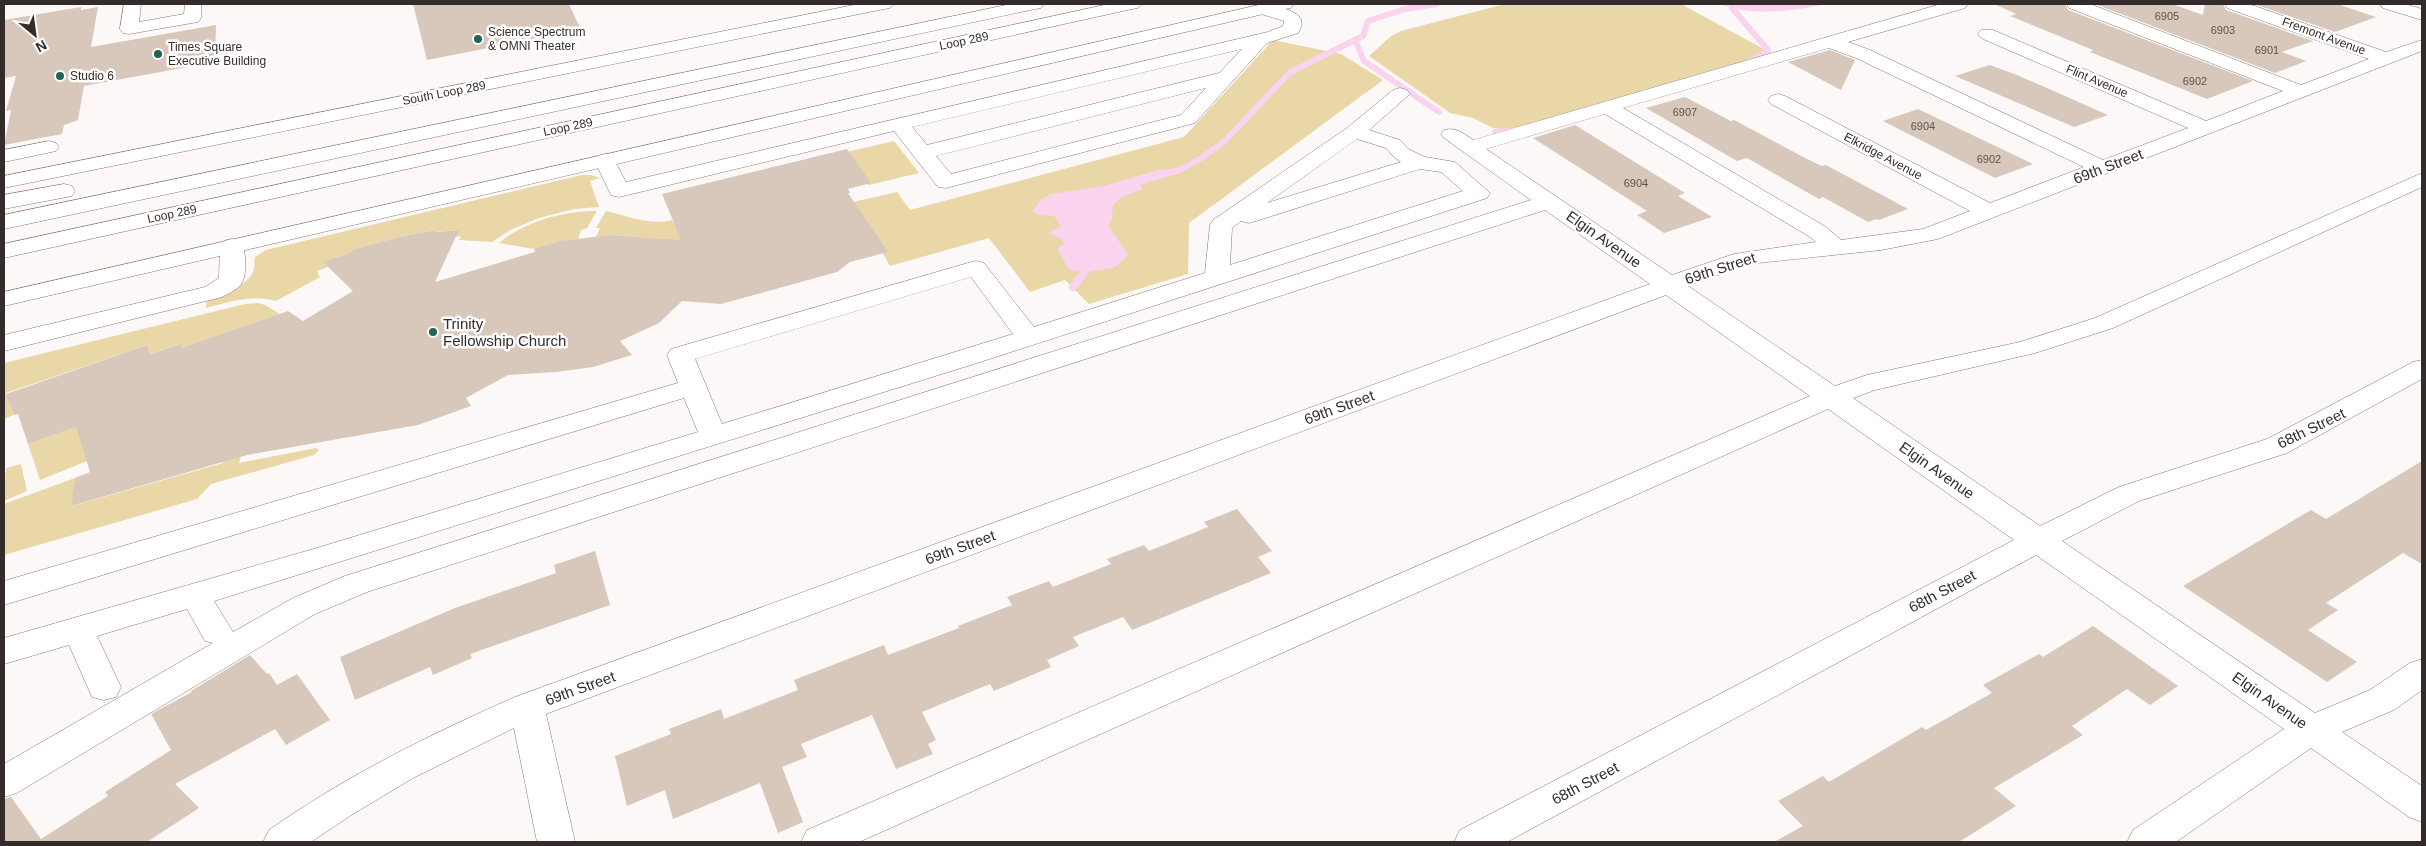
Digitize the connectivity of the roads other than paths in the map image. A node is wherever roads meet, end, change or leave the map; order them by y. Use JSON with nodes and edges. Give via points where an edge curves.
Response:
{"nodes":[{"id":1,"x":133,"y":4,"type":"edge"},
{"id":2,"x":193,"y":4,"type":"edge"},
{"id":3,"x":884,"y":4,"type":"edge"},
{"id":4,"x":1035,"y":4,"type":"edge"},
{"id":5,"x":1132,"y":4,"type":"edge"},
{"id":6,"x":1285,"y":4,"type":"edge"},
{"id":7,"x":1958,"y":4,"type":"edge"},
{"id":8,"x":2075,"y":4,"type":"edge"},
{"id":9,"x":2233,"y":4,"type":"edge"},
{"id":10,"x":2389,"y":4,"type":"edge"},
{"id":11,"x":1264,"y":9,"type":"junction"},
{"id":12,"x":2422,"y":15,"type":"edge"},
{"id":13,"x":1987,"y":34,"type":"dead end"},
{"id":14,"x":1262,"y":39,"type":"junction"},
{"id":15,"x":1830,"y":42,"type":"junction"},
{"id":16,"x":2422,"y":45,"type":"edge"},
{"id":17,"x":2386,"y":59,"type":"junction"},
{"id":18,"x":1228,"y":77,"type":"junction"},
{"id":19,"x":2302,"y":92,"type":"junction"},
{"id":20,"x":1400,"y":94,"type":"dead end"},
{"id":21,"x":1778,"y":100,"type":"dead end"},
{"id":22,"x":851,"y":104,"type":"junction"},
{"id":23,"x":1607,"y":107,"type":"junction"},
{"id":24,"x":899,"y":124,"type":"junction"},
{"id":25,"x":2206,"y":128,"type":"junction"},
{"id":26,"x":872,"y":130,"type":"junction"},
{"id":27,"x":1354,"y":132,"type":"junction"},
{"id":28,"x":401,"y":138,"type":"junction"},
{"id":29,"x":484,"y":146,"type":"junction"},
{"id":30,"x":49,"y":147,"type":"dead end"},
{"id":31,"x":922,"y":153,"type":"junction"},
{"id":32,"x":4,"y":156,"type":"edge"},
{"id":33,"x":605,"y":160,"type":"junction"},
{"id":34,"x":1419,"y":163,"type":"junction"},
{"id":35,"x":2103,"y":168,"type":"junction"},
{"id":36,"x":2422,"y":179,"type":"edge"},
{"id":37,"x":1519,"y":180,"type":"junction"},
{"id":38,"x":4,"y":182,"type":"edge"},
{"id":39,"x":1479,"y":193,"type":"junction"},
{"id":40,"x":1549,"y":201,"type":"junction"},
{"id":41,"x":4,"y":202,"type":"edge"},
{"id":42,"x":1989,"y":212,"type":"junction"},
{"id":43,"x":4,"y":222,"type":"edge"},
{"id":44,"x":1224,"y":223,"type":"junction"},
{"id":45,"x":232,"y":246,"type":"junction"},
{"id":46,"x":1836,"y":248,"type":"junction"},
{"id":47,"x":4,"y":251,"type":"edge"},
{"id":48,"x":4,"y":267,"type":"edge"},
{"id":49,"x":1217,"y":277,"type":"junction"},
{"id":50,"x":230,"y":282,"type":"junction"},
{"id":51,"x":1669,"y":285,"type":"junction"},
{"id":52,"x":4,"y":298,"type":"edge"},
{"id":53,"x":4,"y":334,"type":"edge"},
{"id":54,"x":1028,"y":337,"type":"junction"},
{"id":55,"x":4,"y":343,"type":"edge"},
{"id":56,"x":2422,"y":368,"type":"edge"},
{"id":57,"x":693,"y":387,"type":"junction"},
{"id":58,"x":1832,"y":396,"type":"junction"},
{"id":59,"x":713,"y":435,"type":"junction"},
{"id":60,"x":2038,"y":540,"type":"junction"},
{"id":61,"x":4,"y":593,"type":"edge"},
{"id":62,"x":194,"y":595,"type":"junction"},
{"id":63,"x":78,"y":629,"type":"junction"},
{"id":64,"x":218,"y":632,"type":"dead end"},
{"id":65,"x":4,"y":651,"type":"edge"},
{"id":66,"x":2422,"y":672,"type":"edge"},
{"id":67,"x":104,"y":687,"type":"dead end"},
{"id":68,"x":527,"y":707,"type":"junction"},
{"id":69,"x":2312,"y":730,"type":"junction"},
{"id":70,"x":4,"y":782,"type":"edge"},
{"id":71,"x":2422,"y":806,"type":"edge"},
{"id":72,"x":282,"y":842,"type":"edge"},
{"id":73,"x":556,"y":842,"type":"edge"},
{"id":74,"x":820,"y":842,"type":"edge"},
{"id":75,"x":1473,"y":842,"type":"edge"},
{"id":76,"x":2146,"y":842,"type":"edge"}],
"edges":[{"from":1,"to":2,"type":"main road","via":[[129,29],[192,18]]},
{"from":3,"to":38,"type":"main road","name":"South Loop 289"},
{"from":4,"to":28,"type":"main road","name":"Loop 289"},
{"from":5,"to":29,"type":"main road","name":"Loop 289"},
{"from":6,"to":11,"type":"main road"},
{"from":7,"to":15,"type":"main road"},
{"from":8,"to":19,"type":"main road"},
{"from":9,"to":17,"type":"main road","name":"Fremont Avenue"},
{"from":10,"to":12,"type":"main road"},
{"from":11,"to":14,"type":"main road","via":[[1285,14],[1293,19],[1294,24],[1285,33]]},
{"from":11,"to":22,"type":"main road"},
{"from":13,"to":25,"type":"main road","name":"Flint Avenue"},
{"from":14,"to":18,"type":"main road"},
{"from":14,"to":24,"type":"main road"},
{"from":15,"to":23,"type":"main road"},
{"from":15,"to":35,"type":"main road","via":[[1863,54]]},
{"from":16,"to":17,"type":"main road","name":"69th Street"},
{"from":17,"to":19,"type":"main road","name":"69th Street"},
{"from":18,"to":31,"type":"main road"},
{"from":18,"to":31,"type":"main road","via":[[1188,119],[946,182]]},
{"from":19,"to":25,"type":"main road","name":"69th Street"},
{"from":20,"to":27,"type":"main road"},
{"from":21,"to":42,"type":"main road","name":"Elkridge Avenue"},
{"from":22,"to":26,"type":"main road"},
{"from":22,"to":33,"type":"main road"},
{"from":23,"to":37,"type":"main road","name":"Elgin Avenue","via":[[1461,140]]},
{"from":23,"to":46,"type":"main road","via":[[1818,232]]},
{"from":24,"to":26,"type":"main road"},
{"from":24,"to":31,"type":"main road"},
{"from":25,"to":35,"type":"main road","name":"69th Street"},
{"from":26,"to":33,"type":"main road","via":[[619,190]]},
{"from":27,"to":34,"type":"main road","via":[[1393,144],[1401,153]]},
{"from":27,"to":44,"type":"main road"},
{"from":28,"to":41,"type":"main road","via":[[270,155]]},
{"from":28,"to":43,"type":"main road","name":"Loop 289"},
{"from":29,"to":47,"type":"main road","name":"Loop 289"},
{"from":29,"to":48,"type":"main road","via":[[260,206]]},
{"from":30,"to":32,"type":"main road"},
{"from":33,"to":45,"type":"main road"},
{"from":34,"to":39,"type":"main road","via":[[1446,167]]},
{"from":34,"to":44,"type":"main road"},
{"from":35,"to":42,"type":"main road","name":"69th Street"},
{"from":36,"to":58,"type":"main road","via":[[2104,323],[2026,348],[1867,383]]},
{"from":37,"to":39,"type":"main road"},
{"from":37,"to":40,"type":"main road","name":"Elgin Avenue"},
{"from":39,"to":49,"type":"main road"},
{"from":40,"to":51,"type":"main road","name":"Elgin Avenue"},
{"from":40,"to":70,"type":"main road","via":[[356,584],[304,606]]},
{"from":42,"to":46,"type":"main road","name":"69th Street","via":[[1914,238]]},
{"from":44,"to":49,"type":"main road","via":[[1221,225]]},
{"from":45,"to":50,"type":"main road","via":[[233,274]]},
{"from":45,"to":52,"type":"main road"},
{"from":46,"to":51,"type":"main road","name":"69th Street","via":[[1763,254]]},
{"from":49,"to":54,"type":"main road"},
{"from":50,"to":53,"type":"main road"},
{"from":50,"to":55,"type":"main road","via":[[213,292]]},
{"from":51,"to":58,"type":"main road","name":"Elgin Avenue"},
{"from":51,"to":68,"type":"main road","name":"69th Street"},
{"from":54,"to":57,"type":"main road","via":[[976,268],[680,355]]},
{"from":54,"to":59,"type":"main road"},
{"from":56,"to":60,"type":"main road","name":"68th Street","via":[[2276,446],[2129,494]]},
{"from":57,"to":59,"type":"main road"},
{"from":57,"to":61,"type":"main road"},
{"from":58,"to":60,"type":"main road","name":"Elgin Avenue"},
{"from":58,"to":74,"type":"main road"},
{"from":59,"to":62,"type":"main road"},
{"from":60,"to":69,"type":"main road","name":"Elgin Avenue"},
{"from":60,"to":75,"type":"main road","name":"68th Street"},
{"from":62,"to":63,"type":"main road"},
{"from":62,"to":64,"type":"main road"},
{"from":63,"to":65,"type":"main road"},
{"from":63,"to":67,"type":"main road"},
{"from":66,"to":69,"type":"main road","via":[[2382,700]]},
{"from":68,"to":72,"type":"main road","name":"69th Street","via":[[414,760]]},
{"from":68,"to":73,"type":"main road"},
{"from":69,"to":71,"type":"main road","name":"Elgin Avenue"},
{"from":69,"to":76,"type":"main road"}]}
